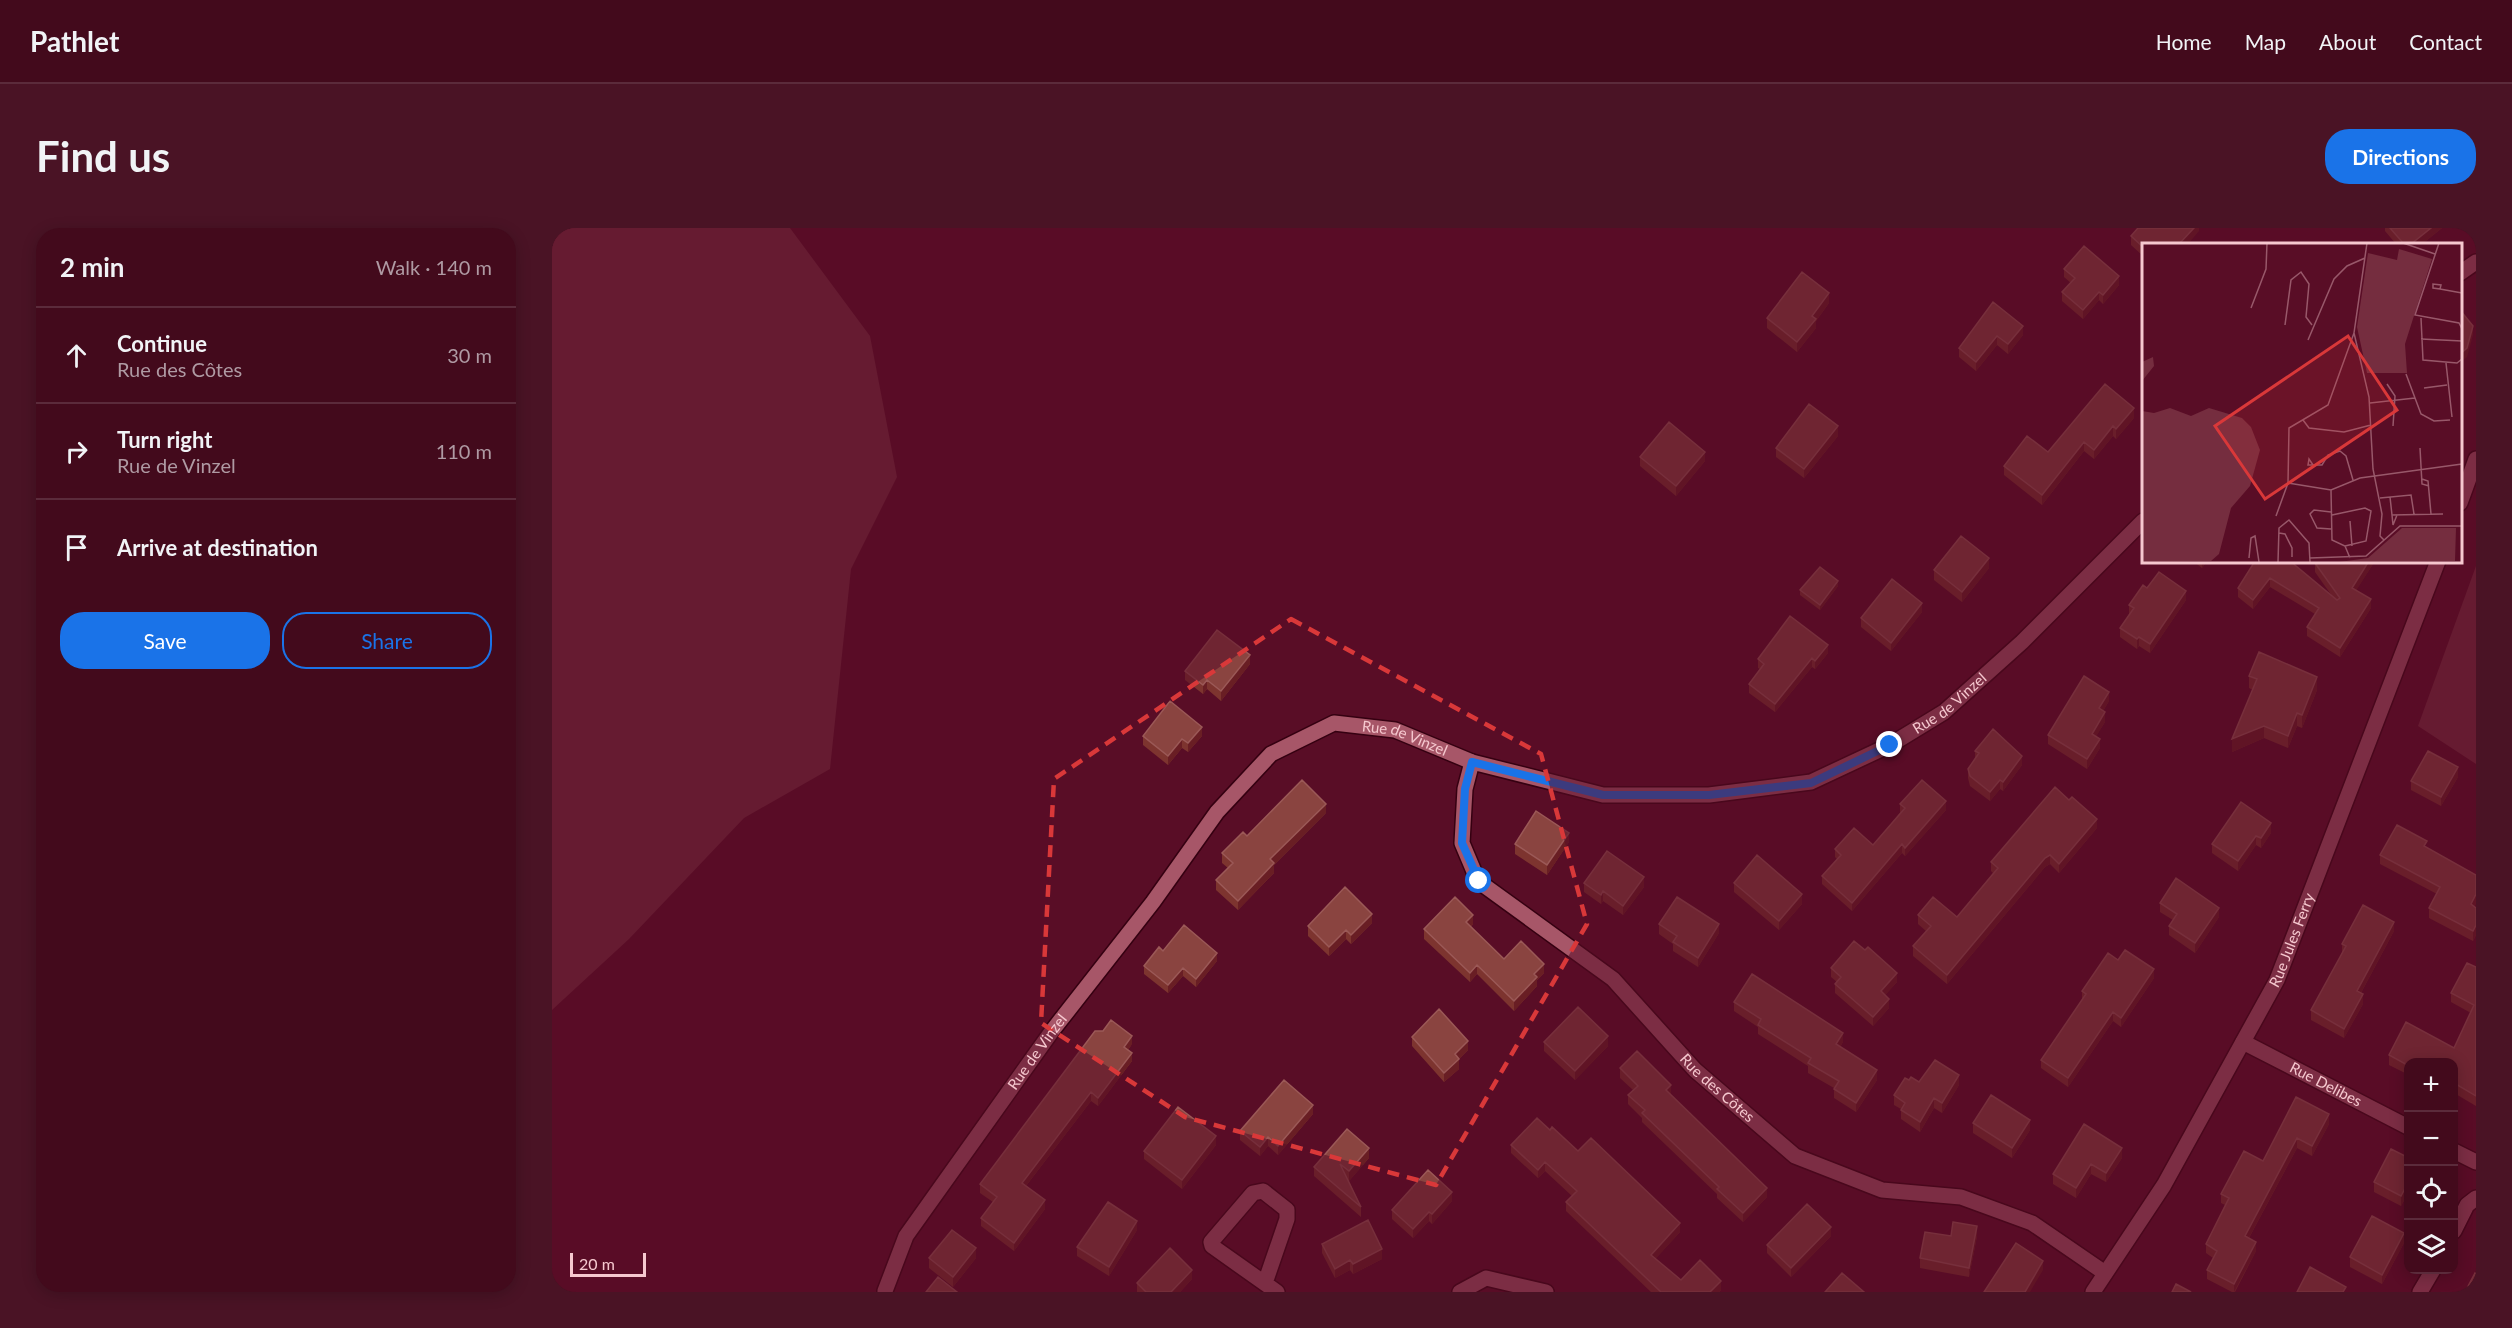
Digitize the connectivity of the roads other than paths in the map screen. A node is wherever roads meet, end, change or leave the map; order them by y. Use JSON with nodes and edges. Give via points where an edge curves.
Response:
{"nodes":[{"id":1,"x":2476,"y":262,"type":"edge"},
{"id":2,"x":2461,"y":272,"type":"edge"},
{"id":3,"x":2476,"y":459,"type":"edge"},
{"id":4,"x":2461,"y":500,"type":"edge"},
{"id":5,"x":2142,"y":521,"type":"edge"},
{"id":6,"x":2438,"y":562,"type":"edge"},
{"id":7,"x":1472,"y":762,"type":"junction"},
{"id":8,"x":2243,"y":1042,"type":"junction"},
{"id":9,"x":2404,"y":1124,"type":"edge"},
{"id":10,"x":2458,"y":1153,"type":"edge"},
{"id":11,"x":2476,"y":1162,"type":"edge"},
{"id":12,"x":2476,"y":1198,"type":"edge"},
{"id":13,"x":2458,"y":1222,"type":"edge"},
{"id":14,"x":2105,"y":1273,"type":"junction"},
{"id":15,"x":2430,"y":1274,"type":"edge"},
{"id":16,"x":1271,"y":1287,"type":"edge"},
{"id":17,"x":885,"y":1292,"type":"edge"},
{"id":18,"x":1460,"y":1292,"type":"edge"},
{"id":19,"x":1546,"y":1292,"type":"edge"},
{"id":20,"x":2093,"y":1292,"type":"edge"},
{"id":21,"x":2420,"y":1292,"type":"edge"}],
"edges":[{"from":1,"to":2,"type":"street"},
{"from":3,"to":4,"type":"street"},
{"from":5,"to":7,"type":"street","name":"Rue de Vinzel","via":[[2022,642],[1944,712],[1890,745],[1811,783],[1709,795],[1603,795]]},
{"from":6,"to":8,"type":"street","name":"Rue Jules Ferry","via":[[2277,980]]},
{"from":7,"to":14,"type":"street","name":"Rue des Côtes","via":[[1465,789],[1462,843],[1479,881],[1613,979],[1695,1070],[1795,1156],[1882,1190],[1961,1197],[2032,1223]]},
{"from":7,"to":17,"type":"street","name":"Rue de Vinzel","via":[[1395,730],[1334,723],[1271,754],[1217,812],[1153,902],[1052,1031],[906,1236]]},
{"from":8,"to":9,"type":"street","name":"Rue Delibes"},
{"from":8,"to":14,"type":"street","name":"Rue Jules Ferry","via":[[2164,1185]]},
{"from":10,"to":11,"type":"street"},
{"from":12,"to":13,"type":"street","via":[[2466,1205]]},
{"from":14,"to":20,"type":"street","name":"Rue Jules Ferry"},
{"from":15,"to":21,"type":"street"},
{"from":16,"to":16,"type":"street","via":[[1287,1210],[1263,1191],[1252,1193],[1211,1242]]},
{"from":18,"to":19,"type":"street","via":[[1486,1278]]}]}
